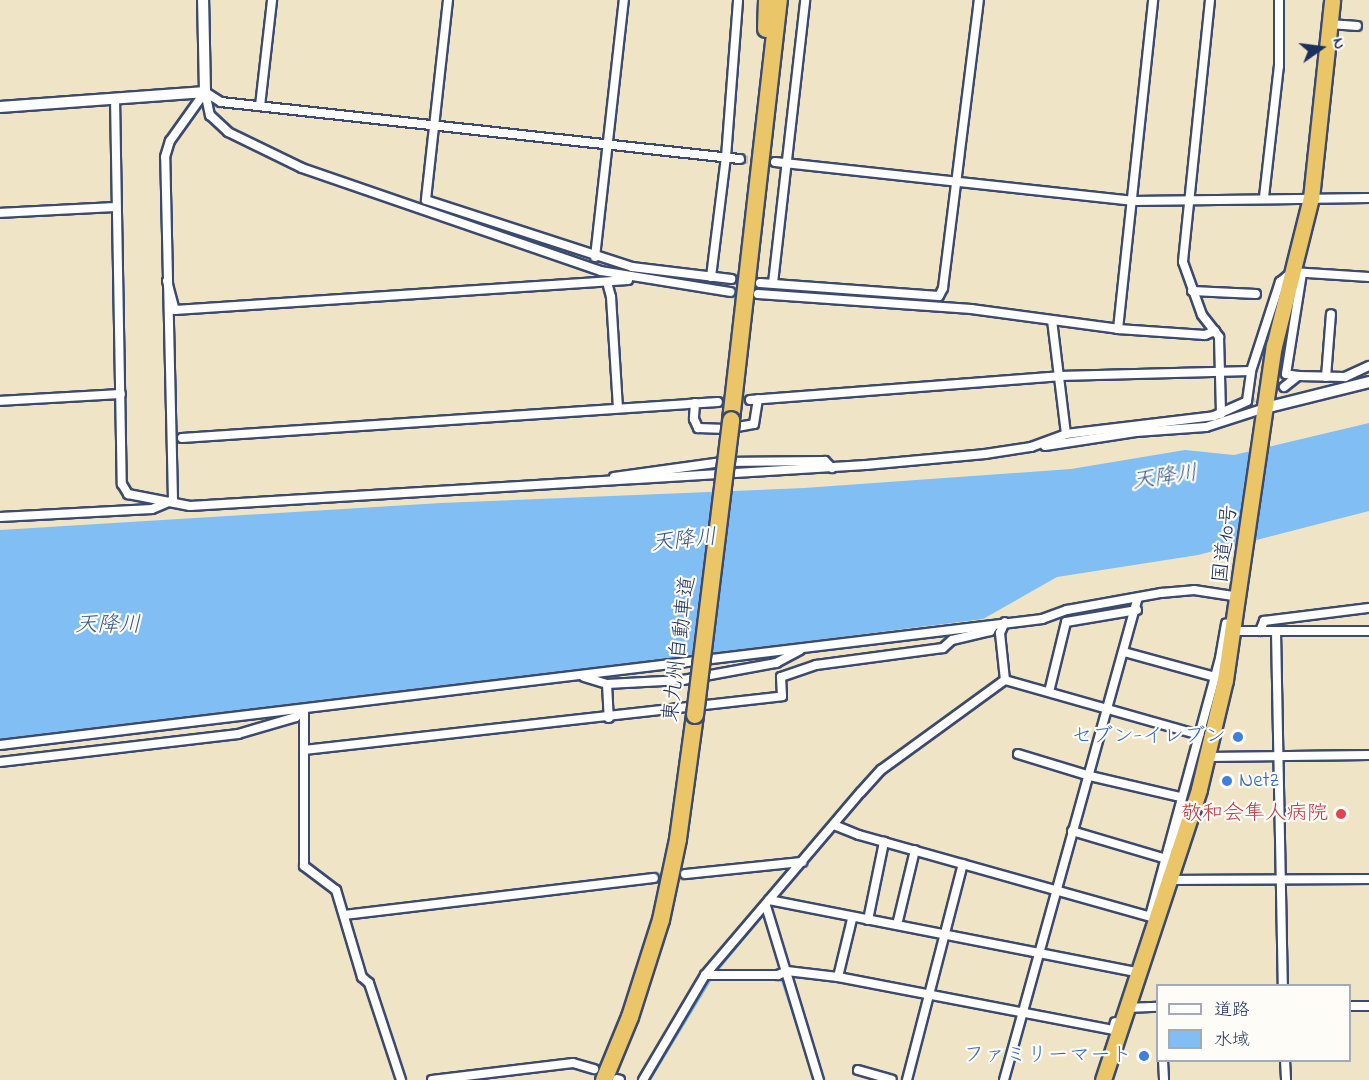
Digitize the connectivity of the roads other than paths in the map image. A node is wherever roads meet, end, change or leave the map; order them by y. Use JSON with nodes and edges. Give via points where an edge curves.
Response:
{"nodes":[{"id":1,"x":203,"y":0,"type":"edge"},
{"id":2,"x":272,"y":0,"type":"edge"},
{"id":3,"x":448,"y":0,"type":"edge"},
{"id":4,"x":624,"y":0,"type":"edge"},
{"id":5,"x":738,"y":0,"type":"edge"},
{"id":6,"x":766,"y":0,"type":"edge"},
{"id":7,"x":774,"y":0,"type":"edge"},
{"id":8,"x":779,"y":0,"type":"edge"},
{"id":9,"x":805,"y":0,"type":"edge"},
{"id":10,"x":979,"y":0,"type":"edge"},
{"id":11,"x":1153,"y":0,"type":"edge"},
{"id":12,"x":1210,"y":0,"type":"edge"},
{"id":13,"x":1279,"y":0,"type":"edge"},
{"id":14,"x":1332,"y":0,"type":"edge"},
{"id":15,"x":1330,"y":24,"type":"junction"},
{"id":16,"x":1357,"y":26,"type":"dead end"},
{"id":17,"x":205,"y":92,"type":"junction"},
{"id":18,"x":115,"y":98,"type":"junction"},
{"id":19,"x":260,"y":106,"type":"junction"},
{"id":20,"x":765,"y":106,"type":"junction"},
{"id":21,"x":0,"y":107,"type":"edge"},
{"id":22,"x":434,"y":125,"type":"junction"},
{"id":23,"x":608,"y":144,"type":"junction"},
{"id":24,"x":726,"y":157,"type":"junction"},
{"id":25,"x":740,"y":159,"type":"tunnel mouth"},
{"id":26,"x":780,"y":163,"type":"junction"},
{"id":27,"x":958,"y":179,"type":"junction"},
{"id":28,"x":756,"y":192,"type":"junction"},
{"id":29,"x":1264,"y":197,"type":"junction"},
{"id":30,"x":1311,"y":198,"type":"junction"},
{"id":31,"x":1369,"y":198,"type":"edge"},
{"id":32,"x":1190,"y":199,"type":"junction"},
{"id":33,"x":1132,"y":201,"type":"junction"},
{"id":34,"x":116,"y":207,"type":"junction"},
{"id":35,"x":0,"y":213,"type":"edge"},
{"id":36,"x":595,"y":256,"type":"junction"},
{"id":37,"x":1297,"y":273,"type":"junction"},
{"id":38,"x":711,"y":277,"type":"junction"},
{"id":39,"x":1369,"y":277,"type":"edge"},
{"id":40,"x":634,"y":279,"type":"junction"},
{"id":41,"x":731,"y":279,"type":"dead end"},
{"id":42,"x":167,"y":281,"type":"junction"},
{"id":43,"x":607,"y":282,"type":"junction"},
{"id":44,"x":773,"y":283,"type":"junction"},
{"id":45,"x":1192,"y":291,"type":"junction"},
{"id":46,"x":730,"y":292,"type":"dead end"},
{"id":47,"x":1256,"y":294,"type":"dead end"},
{"id":48,"x":1331,"y":314,"type":"dead end"},
{"id":49,"x":1052,"y":320,"type":"junction"},
{"id":50,"x":1118,"y":329,"type":"junction"},
{"id":51,"x":1215,"y":331,"type":"junction"},
{"id":52,"x":1369,"y":366,"type":"edge"},
{"id":53,"x":1251,"y":370,"type":"junction"},
{"id":54,"x":1222,"y":372,"type":"junction"},
{"id":55,"x":1059,"y":376,"type":"junction"},
{"id":56,"x":1298,"y":376,"type":"junction"},
{"id":57,"x":1326,"y":376,"type":"junction"},
{"id":58,"x":1346,"y":382,"type":"junction"},
{"id":59,"x":1369,"y":382,"type":"edge"},
{"id":60,"x":1284,"y":387,"type":"tunnel mouth"},
{"id":61,"x":121,"y":394,"type":"junction"},
{"id":62,"x":0,"y":401,"type":"edge"},
{"id":63,"x":718,"y":402,"type":"tunnel mouth"},
{"id":64,"x":695,"y":403,"type":"junction"},
{"id":65,"x":618,"y":408,"type":"junction"},
{"id":66,"x":1265,"y":408,"type":"junction"},
{"id":67,"x":1221,"y":414,"type":"junction"},
{"id":68,"x":1192,"y":418,"type":"junction"},
{"id":69,"x":1214,"y":424,"type":"junction"},
{"id":70,"x":1066,"y":434,"type":"junction"},
{"id":71,"x":182,"y":438,"type":"dead end"},
{"id":72,"x":1031,"y":447,"type":"junction"},
{"id":73,"x":173,"y":500,"type":"junction"},
{"id":74,"x":0,"y":517,"type":"edge"},
{"id":75,"x":1237,"y":592,"type":"junction"},
{"id":76,"x":1137,"y":599,"type":"junction"},
{"id":77,"x":1369,"y":608,"type":"edge"},
{"id":78,"x":1137,"y":610,"type":"junction"},
{"id":79,"x":1005,"y":622,"type":"junction"},
{"id":80,"x":994,"y":625,"type":"junction"},
{"id":81,"x":1235,"y":631,"type":"junction"},
{"id":82,"x":1260,"y":631,"type":"junction"},
{"id":83,"x":1276,"y":631,"type":"junction"},
{"id":84,"x":1369,"y":631,"type":"edge"},
{"id":85,"x":806,"y":647,"type":"junction"},
{"id":86,"x":1124,"y":652,"type":"junction"},
{"id":87,"x":580,"y":676,"type":"junction"},
{"id":88,"x":1215,"y":677,"type":"junction"},
{"id":89,"x":1005,"y":680,"type":"junction"},
{"id":90,"x":607,"y":684,"type":"junction"},
{"id":91,"x":1049,"y":692,"type":"junction"},
{"id":92,"x":304,"y":710,"type":"junction"},
{"id":93,"x":1108,"y":712,"type":"junction"},
{"id":94,"x":609,"y":718,"type":"junction"},
{"id":95,"x":1199,"y":735,"type":"junction"},
{"id":96,"x":0,"y":745,"type":"edge"},
{"id":97,"x":304,"y":750,"type":"junction"},
{"id":98,"x":1018,"y":754,"type":"dead end"},
{"id":99,"x":1278,"y":755,"type":"junction"},
{"id":100,"x":1369,"y":756,"type":"edge"},
{"id":101,"x":1208,"y":757,"type":"junction"},
{"id":102,"x":0,"y":762,"type":"edge"},
{"id":103,"x":1090,"y":776,"type":"junction"},
{"id":104,"x":1180,"y":796,"type":"junction"},
{"id":105,"x":834,"y":825,"type":"junction"},
{"id":106,"x":1182,"y":829,"type":"junction"},
{"id":107,"x":1072,"y":831,"type":"junction"},
{"id":108,"x":884,"y":842,"type":"junction"},
{"id":109,"x":915,"y":850,"type":"junction"},
{"id":110,"x":1163,"y":858,"type":"junction"},
{"id":111,"x":802,"y":862,"type":"junction"},
{"id":112,"x":963,"y":864,"type":"junction"},
{"id":113,"x":685,"y":874,"type":"dead end"},
{"id":114,"x":654,"y":878,"type":"dead end"},
{"id":115,"x":1369,"y":879,"type":"edge"},
{"id":116,"x":1168,"y":880,"type":"junction"},
{"id":117,"x":1281,"y":880,"type":"junction"},
{"id":118,"x":1056,"y":891,"type":"junction"},
{"id":119,"x":768,"y":903,"type":"junction"},
{"id":120,"x":344,"y":915,"type":"junction"},
{"id":121,"x":1150,"y":917,"type":"junction"},
{"id":122,"x":852,"y":919,"type":"junction"},
{"id":123,"x":868,"y":920,"type":"junction"},
{"id":124,"x":897,"y":925,"type":"junction"},
{"id":125,"x":945,"y":936,"type":"junction"},
{"id":126,"x":1039,"y":954,"type":"junction"},
{"id":127,"x":787,"y":971,"type":"junction"},
{"id":128,"x":1132,"y":971,"type":"junction"},
{"id":129,"x":705,"y":975,"type":"junction"},
{"id":130,"x":838,"y":977,"type":"junction"},
{"id":131,"x":1283,"y":984,"type":"edge"},
{"id":132,"x":932,"y":995,"type":"junction"},
{"id":133,"x":1351,"y":1006,"type":"edge"},
{"id":134,"x":1369,"y":1006,"type":"edge"},
{"id":135,"x":1156,"y":1007,"type":"edge"},
{"id":136,"x":1124,"y":1008,"type":"junction"},
{"id":137,"x":1022,"y":1012,"type":"junction"},
{"id":138,"x":1163,"y":1062,"type":"edge"},
{"id":139,"x":1285,"y":1062,"type":"edge"},
{"id":140,"x":858,"y":1070,"type":"dead end"},
{"id":141,"x":608,"y":1077,"type":"edge"},
{"id":142,"x":401,"y":1080,"type":"edge"},
{"id":143,"x":432,"y":1080,"type":"edge"},
{"id":144,"x":643,"y":1080,"type":"edge"},
{"id":145,"x":819,"y":1080,"type":"edge"},
{"id":146,"x":892,"y":1080,"type":"edge"},
{"id":147,"x":907,"y":1080,"type":"edge"},
{"id":148,"x":1004,"y":1080,"type":"edge"},
{"id":149,"x":1102,"y":1080,"type":"edge"},
{"id":150,"x":1164,"y":1080,"type":"edge"},
{"id":151,"x":1286,"y":1080,"type":"edge"}],
"edges":[{"from":1,"to":17,"type":"street"},
{"from":2,"to":19,"type":"street"},
{"from":3,"to":22,"type":"street"},
{"from":4,"to":23,"type":"street"},
{"from":5,"to":24,"type":"street"},
{"from":6,"to":28,"type":"highway"},
{"from":7,"to":20,"type":"highway","name":"東九州自動車道"},
{"from":8,"to":20,"type":"highway","name":"東九州自動車道"},
{"from":9,"to":26,"type":"street"},
{"from":10,"to":27,"type":"street"},
{"from":11,"to":33,"type":"street"},
{"from":12,"to":32,"type":"street"},
{"from":13,"to":29,"type":"street","via":[[1279,66]]},
{"from":14,"to":15,"type":"highway","name":"国道10号"},
{"from":15,"to":16,"type":"street"},
{"from":15,"to":30,"type":"highway","name":"国道10号"},
{"from":17,"to":18,"type":"street"},
{"from":17,"to":19,"type":"street","via":[[221,102]]},
{"from":17,"to":40,"type":"street","via":[[210,115],[228,132],[302,168],[514,244]]},
{"from":17,"to":42,"type":"street","via":[[170,141],[165,157]]},
{"from":18,"to":21,"type":"street"},
{"from":18,"to":34,"type":"street"},
{"from":19,"to":22,"type":"street"},
{"from":20,"to":28,"type":"highway","name":"東九州自動車道"},
{"from":22,"to":23,"type":"street"},
{"from":22,"to":36,"type":"street","via":[[426,200]]},
{"from":23,"to":24,"type":"street"},
{"from":23,"to":36,"type":"street"},
{"from":24,"to":25,"type":"street"},
{"from":24,"to":38,"type":"street"},
{"from":26,"to":27,"type":"street"},
{"from":26,"to":44,"type":"street"},
{"from":27,"to":33,"type":"street"},
{"from":27,"to":44,"type":"street","via":[[939,296]]},
{"from":28,"to":141,"type":"highway","name":"東九州自動車道","bridge":true,"via":[[678,839],[661,920]]},
{"from":29,"to":30,"type":"street"},
{"from":29,"to":32,"type":"street"},
{"from":30,"to":31,"type":"street"},
{"from":30,"to":37,"type":"highway","name":"国道10号"},
{"from":32,"to":33,"type":"street"},
{"from":32,"to":45,"type":"street","via":[[1183,262]]},
{"from":33,"to":50,"type":"street"},
{"from":34,"to":35,"type":"street"},
{"from":34,"to":61,"type":"street"},
{"from":36,"to":38,"type":"street","via":[[632,267]]},
{"from":37,"to":39,"type":"street"},
{"from":37,"to":53,"type":"street","via":[[1280,282]]},
{"from":37,"to":56,"type":"street","via":[[1286,374]]},
{"from":37,"to":66,"type":"highway","name":"国道10号","via":[[1274,346]]},
{"from":38,"to":41,"type":"street"},
{"from":40,"to":43,"type":"street"},
{"from":40,"to":46,"type":"street"},
{"from":42,"to":43,"type":"street","via":[[175,310]]},
{"from":42,"to":73,"type":"street"},
{"from":43,"to":65,"type":"street"},
{"from":44,"to":49,"type":"street","via":[[761,283],[760,294],[971,309]]},
{"from":45,"to":47,"type":"street"},
{"from":45,"to":51,"type":"street"},
{"from":48,"to":57,"type":"street"},
{"from":49,"to":50,"type":"street"},
{"from":49,"to":55,"type":"street"},
{"from":50,"to":51,"type":"street","via":[[1205,335]]},
{"from":51,"to":54,"type":"street"},
{"from":52,"to":58,"type":"street"},
{"from":53,"to":54,"type":"street"},
{"from":53,"to":67,"type":"street","via":[[1247,401]]},
{"from":54,"to":55,"type":"street"},
{"from":54,"to":67,"type":"street"},
{"from":55,"to":64,"type":"street","via":[[754,400],[754,424],[726,429],[698,428]]},
{"from":55,"to":70,"type":"street"},
{"from":56,"to":57,"type":"street"},
{"from":56,"to":60,"type":"street"},
{"from":57,"to":58,"type":"street"},
{"from":58,"to":59,"type":"street"},
{"from":58,"to":66,"type":"street"},
{"from":61,"to":62,"type":"street"},
{"from":61,"to":73,"type":"street","via":[[124,491]]},
{"from":63,"to":64,"type":"street"},
{"from":64,"to":65,"type":"street"},
{"from":65,"to":71,"type":"street"},
{"from":66,"to":69,"type":"street"},
{"from":66,"to":75,"type":"highway","name":"国道10号"},
{"from":67,"to":68,"type":"street"},
{"from":68,"to":69,"type":"street"},
{"from":68,"to":70,"type":"street"},
{"from":69,"to":72,"type":"street"},
{"from":70,"to":72,"type":"street"},
{"from":72,"to":73,"type":"street","via":[[832,468],[595,484],[202,506]]},
{"from":73,"to":74,"type":"street","via":[[152,509]]},
{"from":75,"to":76,"type":"street","via":[[1194,590]]},
{"from":75,"to":81,"type":"highway","name":"国道10号"},
{"from":75,"to":88,"type":"street"},
{"from":76,"to":78,"type":"street"},
{"from":76,"to":79,"type":"street","via":[[1067,610],[1042,619]]},
{"from":77,"to":82,"type":"street","via":[[1264,621]]},
{"from":78,"to":86,"type":"street"},
{"from":78,"to":91,"type":"street","via":[[1066,622]]},
{"from":79,"to":80,"type":"street"},
{"from":79,"to":89,"type":"street","via":[[1000,633]]},
{"from":80,"to":85,"type":"street"},
{"from":80,"to":94,"type":"street","via":[[990,631],[952,640],[943,648],[816,665],[782,677],[782,696]]},
{"from":81,"to":82,"type":"street"},
{"from":81,"to":101,"type":"highway","name":"国道10号"},
{"from":82,"to":83,"type":"street"},
{"from":83,"to":84,"type":"street"},
{"from":83,"to":99,"type":"street"},
{"from":85,"to":87,"type":"street"},
{"from":85,"to":90,"type":"street","via":[[776,663],[720,675]]},
{"from":86,"to":88,"type":"street"},
{"from":86,"to":93,"type":"street"},
{"from":87,"to":90,"type":"street"},
{"from":87,"to":92,"type":"street"},
{"from":88,"to":95,"type":"street"},
{"from":89,"to":91,"type":"street"},
{"from":89,"to":105,"type":"street","via":[[881,770]]},
{"from":90,"to":94,"type":"street"},
{"from":91,"to":93,"type":"street"},
{"from":92,"to":96,"type":"street"},
{"from":92,"to":97,"type":"street"},
{"from":92,"to":102,"type":"street","via":[[296,717],[238,734]]},
{"from":93,"to":95,"type":"street"},
{"from":93,"to":103,"type":"street"},
{"from":94,"to":97,"type":"street"},
{"from":95,"to":104,"type":"street"},
{"from":97,"to":120,"type":"street","via":[[304,866],[336,890]]},
{"from":98,"to":103,"type":"street"},
{"from":99,"to":100,"type":"street"},
{"from":99,"to":101,"type":"street"},
{"from":99,"to":117,"type":"street"},
{"from":101,"to":106,"type":"highway","name":"国道10号"},
{"from":103,"to":104,"type":"street"},
{"from":103,"to":107,"type":"street"},
{"from":104,"to":106,"type":"street"},
{"from":104,"to":110,"type":"street"},
{"from":105,"to":108,"type":"street"},
{"from":105,"to":111,"type":"street"},
{"from":106,"to":110,"type":"street"},
{"from":106,"to":116,"type":"highway","name":"国道10号"},
{"from":107,"to":110,"type":"street"},
{"from":107,"to":118,"type":"street"},
{"from":108,"to":109,"type":"street"},
{"from":108,"to":123,"type":"street"},
{"from":109,"to":112,"type":"street"},
{"from":109,"to":124,"type":"street"},
{"from":110,"to":121,"type":"street"},
{"from":111,"to":113,"type":"street"},
{"from":111,"to":119,"type":"street"},
{"from":112,"to":118,"type":"street"},
{"from":112,"to":125,"type":"street"},
{"from":114,"to":120,"type":"street"},
{"from":115,"to":117,"type":"street"},
{"from":116,"to":117,"type":"street"},
{"from":116,"to":136,"type":"highway","name":"国道10号"},
{"from":117,"to":131,"type":"street"},
{"from":118,"to":121,"type":"street"},
{"from":118,"to":126,"type":"street"},
{"from":119,"to":122,"type":"street"},
{"from":119,"to":127,"type":"street"},
{"from":119,"to":129,"type":"street"},
{"from":120,"to":142,"type":"street","via":[[362,977],[369,983]]},
{"from":121,"to":128,"type":"street"},
{"from":122,"to":123,"type":"street"},
{"from":122,"to":130,"type":"street"},
{"from":123,"to":124,"type":"street"},
{"from":124,"to":125,"type":"street"},
{"from":125,"to":126,"type":"street"},
{"from":125,"to":132,"type":"street"},
{"from":126,"to":128,"type":"street"},
{"from":126,"to":137,"type":"street"},
{"from":127,"to":129,"type":"street","via":[[778,975]]},
{"from":127,"to":130,"type":"street"},
{"from":127,"to":145,"type":"street"},
{"from":128,"to":137,"type":"street","via":[[1113,1030]]},
{"from":129,"to":144,"type":"street"},
{"from":130,"to":132,"type":"street"},
{"from":132,"to":137,"type":"street"},
{"from":132,"to":147,"type":"street"},
{"from":133,"to":134,"type":"street"},
{"from":135,"to":136,"type":"street"},
{"from":136,"to":149,"type":"highway","name":"国道10号"},
{"from":137,"to":148,"type":"street"},
{"from":138,"to":150,"type":"street"},
{"from":139,"to":151,"type":"street"},
{"from":140,"to":146,"type":"street"},
{"from":141,"to":143,"type":"street","via":[[573,1063]]}]}
